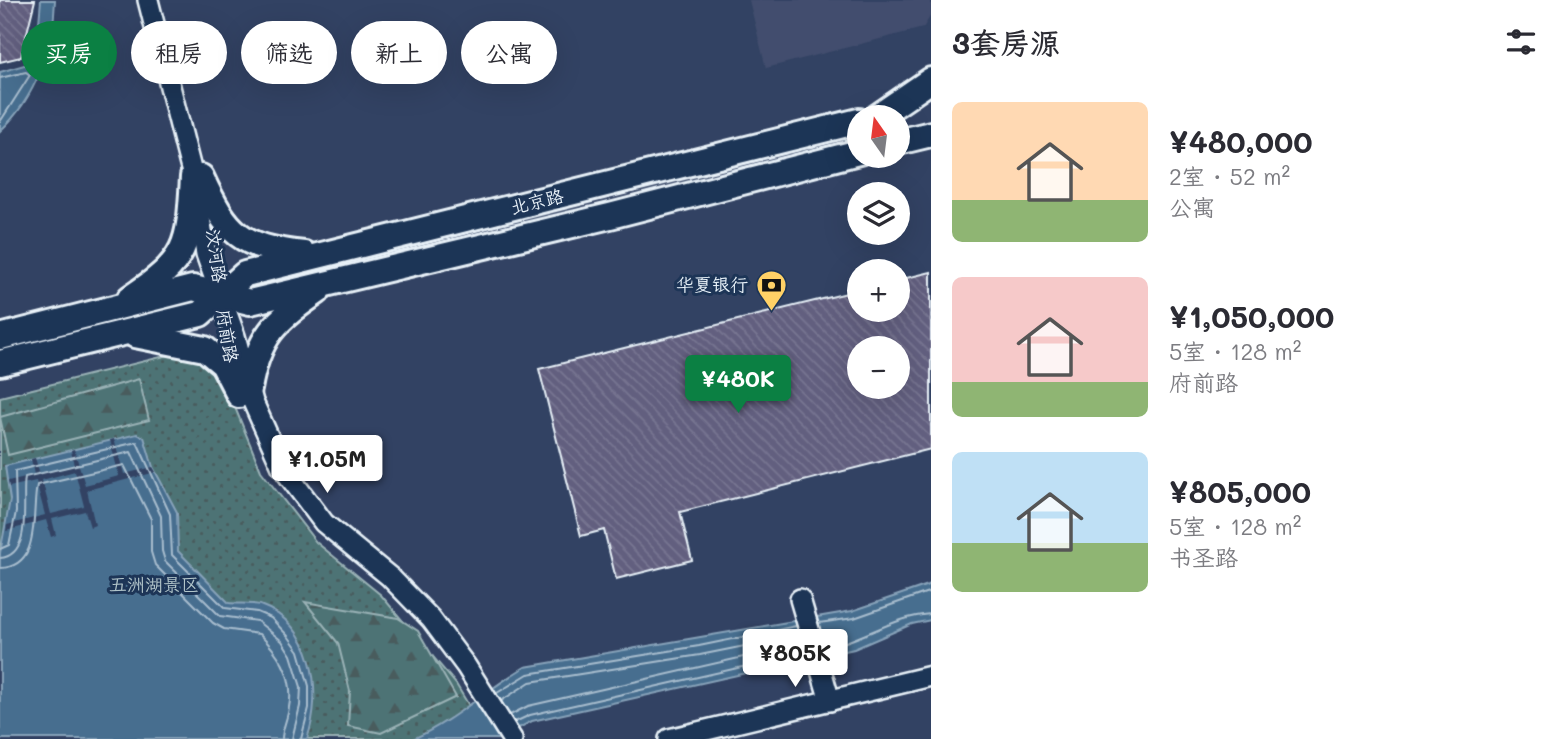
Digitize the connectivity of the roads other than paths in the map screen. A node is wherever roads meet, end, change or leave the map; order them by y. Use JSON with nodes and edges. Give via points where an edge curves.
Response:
{"nodes":[{"id":1,"x":148,"y":0,"type":"edge"},
{"id":2,"x":156,"y":0,"type":"edge"},
{"id":3,"x":931,"y":80,"type":"edge"},
{"id":4,"x":931,"y":103,"type":"edge"},
{"id":5,"x":894,"y":105,"type":"edge"},
{"id":6,"x":910,"y":108,"type":"edge"},
{"id":7,"x":847,"y":124,"type":"edge"},
{"id":8,"x":931,"y":134,"type":"edge"},
{"id":9,"x":910,"y":140,"type":"edge"},
{"id":10,"x":931,"y":140,"type":"edge"},
{"id":11,"x":910,"y":142,"type":"edge"},
{"id":12,"x":847,"y":155,"type":"edge"},
{"id":13,"x":197,"y":177,"type":"junction"},
{"id":14,"x":322,"y":256,"type":"junction"},
{"id":15,"x":330,"y":283,"type":"junction"},
{"id":16,"x":222,"y":296,"type":"junction"},
{"id":17,"x":116,"y":308,"type":"junction"},
{"id":18,"x":124,"y":333,"type":"junction"},
{"id":19,"x":0,"y":337,"type":"edge"},
{"id":20,"x":0,"y":363,"type":"edge"},
{"id":21,"x":244,"y":392,"type":"junction"},
{"id":22,"x":802,"y":603,"type":"dead end"},
{"id":23,"x":461,"y":670,"type":"junction"},
{"id":24,"x":931,"y":676,"type":"edge"},
{"id":25,"x":931,"y":685,"type":"edge"},
{"id":26,"x":830,"y":701,"type":"junction"},
{"id":27,"x":497,"y":739,"type":"edge"},
{"id":28,"x":512,"y":739,"type":"edge"},
{"id":29,"x":669,"y":739,"type":"edge"},
{"id":30,"x":708,"y":739,"type":"edge"}],
"edges":[{"from":1,"to":13,"type":"street","name":"汶河路"},
{"from":2,"to":13,"type":"street","name":"汶河路"},
{"from":3,"to":5,"type":"main road"},
{"from":4,"to":6,"type":"main road"},
{"from":7,"to":14,"type":"main road","name":"北京路"},
{"from":8,"to":9,"type":"main road"},
{"from":10,"to":11,"type":"main road"},
{"from":12,"to":15,"type":"main road","name":"北京路"},
{"from":13,"to":14,"type":"main road","via":[[219,216],[243,240],[276,251]]},
{"from":13,"to":16,"type":"street","name":"汶河路","via":[[206,254]]},
{"from":13,"to":17,"type":"main road","via":[[189,236],[178,255],[163,276]]},
{"from":14,"to":16,"type":"main road","name":"北京路","via":[[246,274]]},
{"from":15,"to":16,"type":"main road","name":"北京路","via":[[250,302]]},
{"from":15,"to":21,"type":"main road","via":[[282,316],[264,338]]},
{"from":16,"to":17,"type":"main road","name":"北京路","via":[[193,288]]},
{"from":16,"to":18,"type":"main road","name":"北京路","via":[[200,314]]},
{"from":16,"to":21,"type":"street","name":"府前路","via":[[224,338]]},
{"from":17,"to":19,"type":"main road","name":"北京路"},
{"from":18,"to":20,"type":"main road","name":"北京路"},
{"from":18,"to":21,"type":"main road","via":[[205,349]]},
{"from":21,"to":23,"type":"street","name":"府前路","via":[[272,473],[299,511],[382,586]]},
{"from":22,"to":26,"type":"street"},
{"from":23,"to":27,"type":"street","name":"府前路"},
{"from":23,"to":28,"type":"street","name":"府前路"},
{"from":24,"to":26,"type":"street"},
{"from":25,"to":30,"type":"street"},
{"from":26,"to":29,"type":"street"}]}
